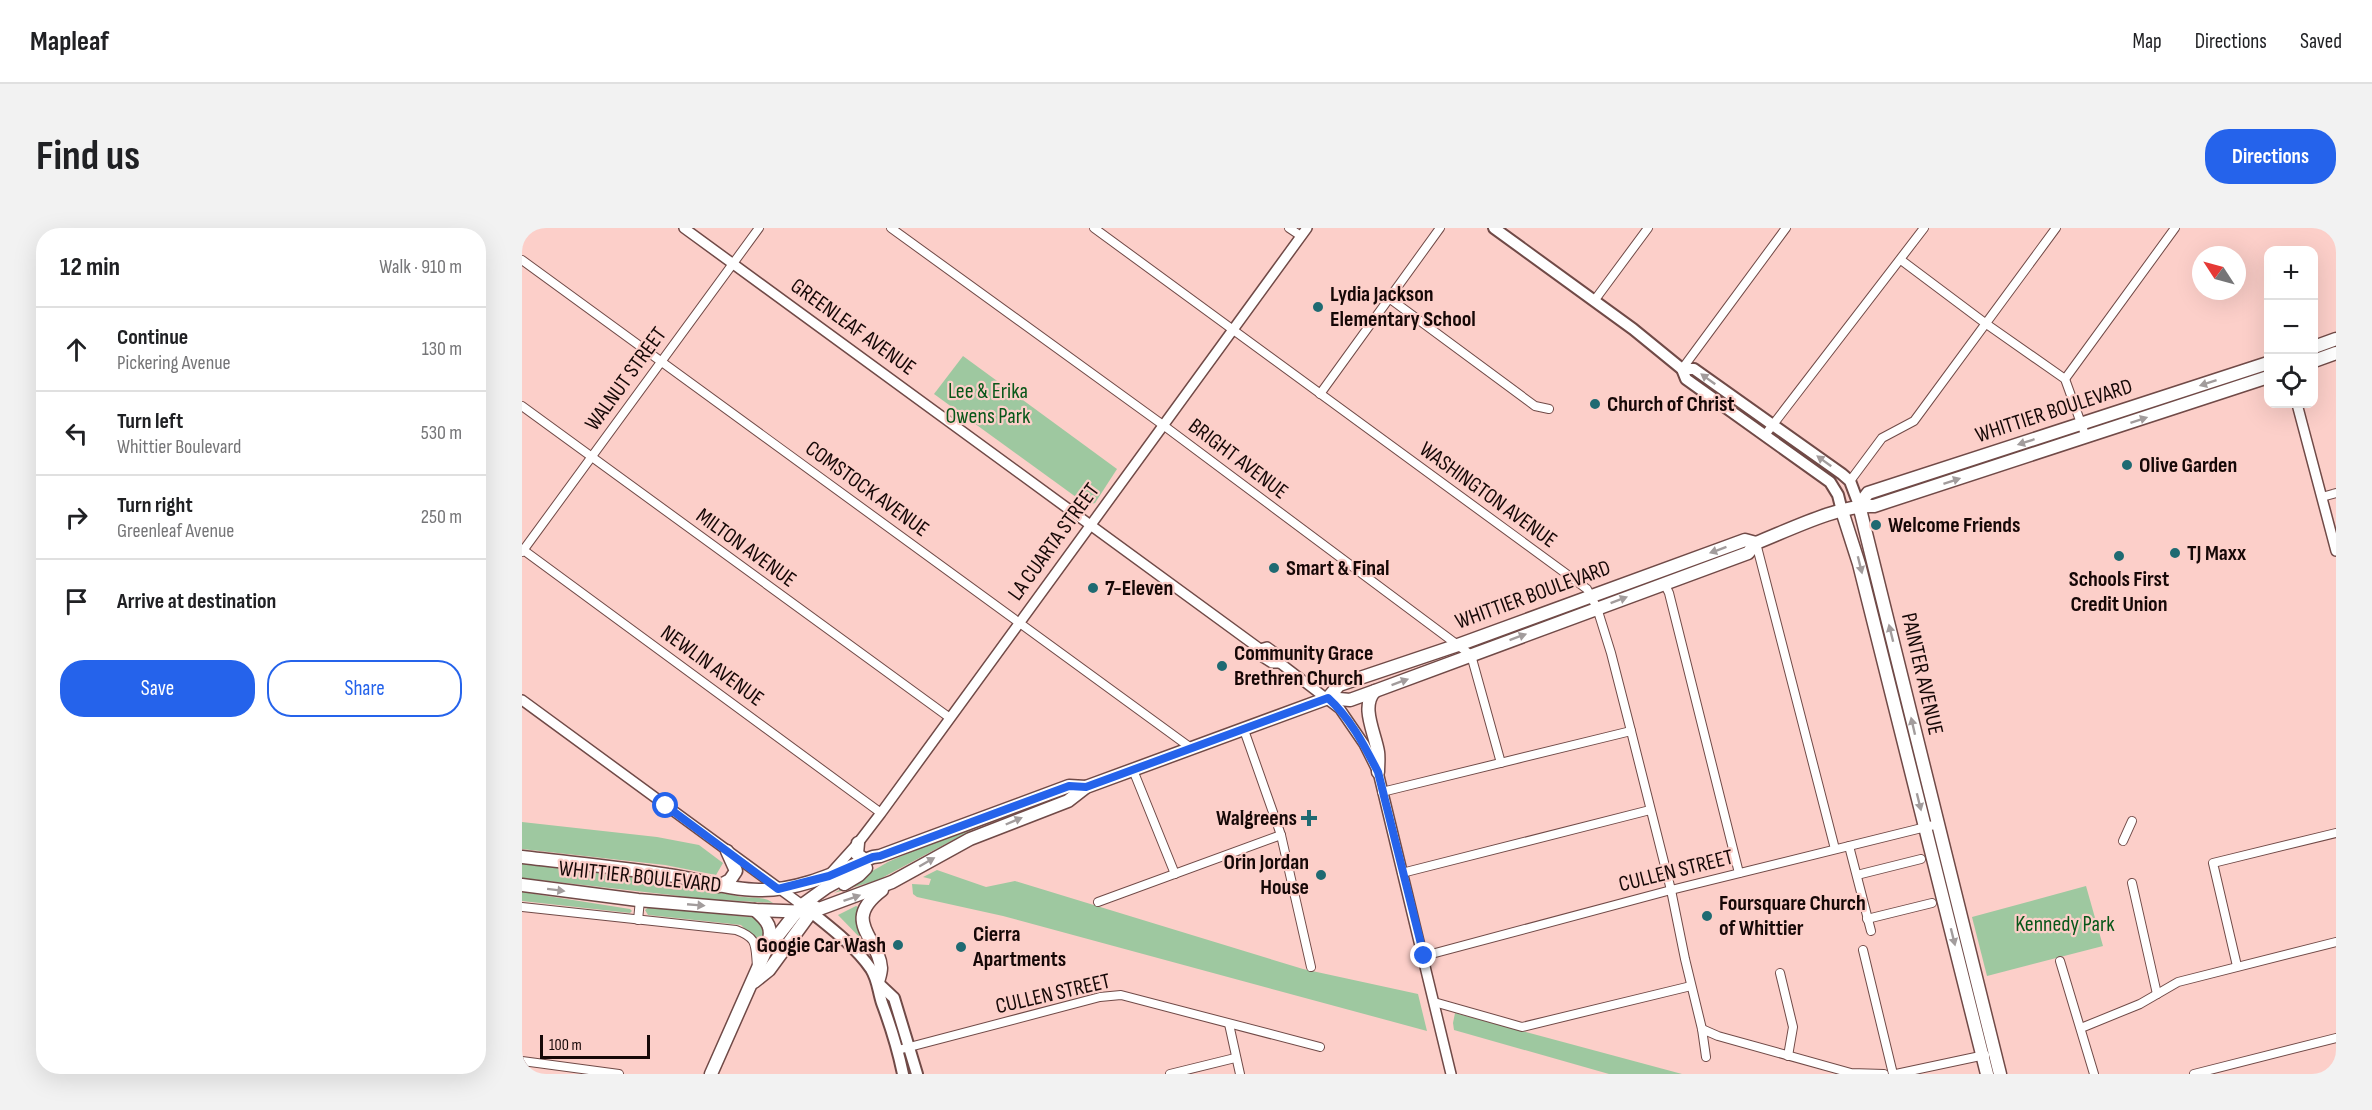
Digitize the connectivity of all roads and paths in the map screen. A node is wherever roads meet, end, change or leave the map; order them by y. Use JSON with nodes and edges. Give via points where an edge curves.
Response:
{"nodes":[{"id":1,"x":684,"y":228,"type":"edge"},
{"id":2,"x":759,"y":228,"type":"edge"},
{"id":3,"x":891,"y":228,"type":"edge"},
{"id":4,"x":1094,"y":228,"type":"edge"},
{"id":5,"x":1289,"y":228,"type":"edge"},
{"id":6,"x":1440,"y":228,"type":"edge"},
{"id":7,"x":1648,"y":228,"type":"edge"},
{"id":8,"x":1786,"y":228,"type":"edge"},
{"id":9,"x":1924,"y":228,"type":"edge"},
{"id":10,"x":2056,"y":228,"type":"edge"},
{"id":11,"x":2175,"y":228,"type":"edge"},
{"id":12,"x":1498,"y":229,"type":"edge"},
{"id":13,"x":1304,"y":232,"type":"edge"},
{"id":14,"x":522,"y":260,"type":"edge"},
{"id":15,"x":1901,"y":260,"type":"junction"},
{"id":16,"x":733,"y":264,"type":"junction"},
{"id":17,"x":1389,"y":298,"type":"junction"},
{"id":18,"x":1594,"y":301,"type":"junction"},
{"id":19,"x":1985,"y":323,"type":"junction"},
{"id":20,"x":1233,"y":330,"type":"junction"},
{"id":21,"x":2336,"y":339,"type":"edge"},
{"id":22,"x":2318,"y":345,"type":"edge"},
{"id":23,"x":2336,"y":353,"type":"edge"},
{"id":24,"x":2318,"y":359,"type":"edge"},
{"id":25,"x":662,"y":361,"type":"junction"},
{"id":26,"x":2264,"y":364,"type":"edge"},
{"id":27,"x":1682,"y":369,"type":"junction"},
{"id":28,"x":2264,"y":378,"type":"edge"},
{"id":29,"x":2065,"y":379,"type":"junction"},
{"id":30,"x":1320,"y":394,"type":"junction"},
{"id":31,"x":522,"y":406,"type":"edge"},
{"id":32,"x":2299,"y":408,"type":"edge"},
{"id":33,"x":1549,"y":409,"type":"dead end"},
{"id":34,"x":1773,"y":424,"type":"junction"},
{"id":35,"x":2081,"y":424,"type":"junction"},
{"id":36,"x":1163,"y":425,"type":"junction"},
{"id":37,"x":1765,"y":435,"type":"junction"},
{"id":38,"x":2086,"y":437,"type":"junction"},
{"id":39,"x":592,"y":457,"type":"junction"},
{"id":40,"x":1850,"y":481,"type":"junction"},
{"id":41,"x":2336,"y":493,"type":"edge"},
{"id":42,"x":2322,"y":496,"type":"junction"},
{"id":43,"x":1859,"y":505,"type":"junction"},
{"id":44,"x":1842,"y":511,"type":"junction"},
{"id":45,"x":1091,"y":525,"type":"junction"},
{"id":46,"x":1756,"y":543,"type":"junction"},
{"id":47,"x":522,"y":550,"type":"edge"},
{"id":48,"x":2336,"y":551,"type":"edge"},
{"id":49,"x":1664,"y":583,"type":"junction"},
{"id":50,"x":1591,"y":596,"type":"junction"},
{"id":51,"x":1597,"y":608,"type":"junction"},
{"id":52,"x":1019,"y":623,"type":"junction"},
{"id":53,"x":1458,"y":645,"type":"junction"},
{"id":54,"x":1471,"y":655,"type":"junction"},
{"id":55,"x":1375,"y":691,"type":"junction"},
{"id":56,"x":1328,"y":698,"type":"junction"},
{"id":57,"x":522,"y":700,"type":"edge"},
{"id":58,"x":950,"y":718,"type":"junction"},
{"id":59,"x":1244,"y":730,"type":"junction"},
{"id":60,"x":1631,"y":731,"type":"junction"},
{"id":61,"x":1191,"y":748,"type":"junction"},
{"id":62,"x":1906,"y":748,"type":"junction"},
{"id":63,"x":1501,"y":763,"type":"junction"},
{"id":64,"x":1133,"y":770,"type":"junction"},
{"id":65,"x":1378,"y":772,"type":"junction"},
{"id":66,"x":1928,"y":785,"type":"junction"},
{"id":67,"x":1086,"y":787,"type":"junction"},
{"id":68,"x":1382,"y":792,"type":"junction"},
{"id":69,"x":1650,"y":810,"type":"junction"},
{"id":70,"x":881,"y":813,"type":"junction"},
{"id":71,"x":2132,"y":821,"type":"dead end"},
{"id":72,"x":1932,"y":825,"type":"junction"},
{"id":73,"x":2336,"y":833,"type":"edge"},
{"id":74,"x":1281,"y":835,"type":"junction"},
{"id":75,"x":2123,"y":841,"type":"dead end"},
{"id":76,"x":858,"y":843,"type":"junction"},
{"id":77,"x":1849,"y":846,"type":"junction"},
{"id":78,"x":1835,"y":849,"type":"junction"},
{"id":79,"x":727,"y":850,"type":"junction"},
{"id":80,"x":522,"y":857,"type":"edge"},
{"id":81,"x":1921,"y":859,"type":"dead end"},
{"id":82,"x":865,"y":864,"type":"junction"},
{"id":83,"x":1402,"y":873,"type":"junction"},
{"id":84,"x":1739,"y":873,"type":"junction"},
{"id":85,"x":1175,"y":874,"type":"junction"},
{"id":86,"x":1857,"y":875,"type":"junction"},
{"id":87,"x":829,"y":876,"type":"junction"},
{"id":88,"x":892,"y":882,"type":"junction"},
{"id":89,"x":2132,"y":883,"type":"dead end"},
{"id":90,"x":522,"y":885,"type":"edge"},
{"id":91,"x":719,"y":886,"type":"junction"},
{"id":92,"x":778,"y":889,"type":"junction"},
{"id":93,"x":1671,"y":890,"type":"junction"},
{"id":94,"x":640,"y":900,"type":"junction"},
{"id":95,"x":1098,"y":902,"type":"dead end"},
{"id":96,"x":1932,"y":903,"type":"dead end"},
{"id":97,"x":522,"y":907,"type":"edge"},
{"id":98,"x":803,"y":909,"type":"junction"},
{"id":99,"x":755,"y":910,"type":"junction"},
{"id":100,"x":1867,"y":919,"type":"junction"},
{"id":101,"x":639,"y":920,"type":"junction"},
{"id":102,"x":1870,"y":931,"type":"dead end"},
{"id":103,"x":2336,"y":942,"type":"edge"},
{"id":104,"x":1863,"y":950,"type":"dead end"},
{"id":105,"x":765,"y":952,"type":"junction"},
{"id":106,"x":1424,"y":956,"type":"junction"},
{"id":107,"x":2060,"y":961,"type":"dead end"},
{"id":108,"x":2237,"y":966,"type":"junction"},
{"id":109,"x":1311,"y":967,"type":"dead end"},
{"id":110,"x":1780,"y":973,"type":"dead end"},
{"id":111,"x":755,"y":977,"type":"junction"},
{"id":112,"x":878,"y":982,"type":"junction"},
{"id":113,"x":1691,"y":986,"type":"junction"},
{"id":114,"x":2157,"y":994,"type":"junction"},
{"id":115,"x":1434,"y":1002,"type":"junction"},
{"id":116,"x":1229,"y":1024,"type":"junction"},
{"id":117,"x":2081,"y":1028,"type":"junction"},
{"id":118,"x":1702,"y":1029,"type":"junction"},
{"id":119,"x":2336,"y":1038,"type":"edge"},
{"id":120,"x":911,"y":1047,"type":"junction"},
{"id":121,"x":1320,"y":1047,"type":"dead end"},
{"id":122,"x":898,"y":1050,"type":"junction"},
{"id":123,"x":1988,"y":1054,"type":"junction"},
{"id":124,"x":1788,"y":1056,"type":"junction"},
{"id":125,"x":1235,"y":1058,"type":"junction"},
{"id":126,"x":1706,"y":1058,"type":"dead end"},
{"id":127,"x":522,"y":1061,"type":"edge"},
{"id":128,"x":619,"y":1074,"type":"edge"},
{"id":129,"x":711,"y":1074,"type":"edge"},
{"id":130,"x":903,"y":1074,"type":"edge"},
{"id":131,"x":917,"y":1074,"type":"edge"},
{"id":132,"x":1170,"y":1074,"type":"edge"},
{"id":133,"x":1239,"y":1074,"type":"edge"},
{"id":134,"x":1451,"y":1074,"type":"edge"},
{"id":135,"x":1884,"y":1074,"type":"edge"},
{"id":136,"x":1894,"y":1074,"type":"edge"},
{"id":137,"x":1987,"y":1074,"type":"edge"},
{"id":138,"x":2000,"y":1074,"type":"edge"},
{"id":139,"x":2094,"y":1074,"type":"edge"},
{"id":140,"x":2194,"y":1074,"type":"edge"}],
"edges":[{"from":1,"to":16,"type":"street","name":"GREENLEAF AVENUE"},
{"from":2,"to":16,"type":"street","name":"WALNUT STREET"},
{"from":3,"to":36,"type":"street","name":"BRIGHT AVENUE"},
{"from":4,"to":20,"type":"street","name":"WASHINGTON AVENUE"},
{"from":5,"to":13,"type":"street"},
{"from":6,"to":17,"type":"street"},
{"from":7,"to":18,"type":"street"},
{"from":8,"to":27,"type":"street"},
{"from":9,"to":15,"type":"street"},
{"from":10,"to":19,"type":"street"},
{"from":11,"to":29,"type":"street"},
{"from":12,"to":18,"type":"main road","name":"PAINTER AVENUE"},
{"from":13,"to":20,"type":"street","name":"LA CUARTA STREET"},
{"from":14,"to":25,"type":"street","name":"COMSTOCK AVENUE"},
{"from":15,"to":19,"type":"street"},
{"from":15,"to":34,"type":"street"},
{"from":16,"to":25,"type":"street","name":"WALNUT STREET"},
{"from":16,"to":45,"type":"street","name":"GREENLEAF AVENUE"},
{"from":17,"to":30,"type":"street"},
{"from":17,"to":33,"type":"street","via":[[1535,406]]},
{"from":18,"to":27,"type":"main road","name":"PAINTER AVENUE"},
{"from":19,"to":29,"type":"street"},
{"from":19,"to":40,"type":"street","via":[[1914,420],[1882,438]]},
{"from":20,"to":30,"type":"street","name":"WASHINGTON AVENUE"},
{"from":20,"to":36,"type":"street","name":"LA CUARTA STREET"},
{"from":21,"to":22,"type":"main road"},
{"from":23,"to":24,"type":"main road"},
{"from":25,"to":39,"type":"street","name":"WALNUT STREET"},
{"from":25,"to":52,"type":"street","name":"COMSTOCK AVENUE"},
{"from":26,"to":35,"type":"main road","name":"WHITTIER BOULEVARD","one_way":true},
{"from":34,"to":27,"type":"main road","name":"PAINTER AVENUE","one_way":true,"via":[[1694,369]]},
{"from":27,"to":37,"type":"main road","name":"PAINTER AVENUE","via":[[1686,379]]},
{"from":38,"to":28,"type":"main road","name":"WHITTIER BOULEVARD","one_way":true},
{"from":29,"to":35,"type":"street"},
{"from":30,"to":50,"type":"street","name":"WASHINGTON AVENUE","via":[[1587,589]]},
{"from":31,"to":39,"type":"street","name":"MILTON AVENUE"},
{"from":32,"to":42,"type":"street"},
{"from":34,"to":37,"type":"street"},
{"from":40,"to":34,"type":"main road","name":"PAINTER AVENUE","one_way":true},
{"from":35,"to":38,"type":"street"},
{"from":35,"to":43,"type":"main road","name":"WHITTIER BOULEVARD","one_way":true,"via":[[1869,493]]},
{"from":36,"to":45,"type":"street","name":"LA CUARTA STREET"},
{"from":36,"to":53,"type":"street","name":"BRIGHT AVENUE"},
{"from":37,"to":44,"type":"main road","name":"PAINTER AVENUE","via":[[1830,482]]},
{"from":43,"to":38,"type":"main road","name":"WHITTIER BOULEVARD","one_way":true,"via":[[1874,506]]},
{"from":39,"to":47,"type":"street","name":"WALNUT STREET"},
{"from":39,"to":58,"type":"street","name":"MILTON AVENUE"},
{"from":40,"to":43,"type":"main road","name":"PAINTER AVENUE"},
{"from":41,"to":42,"type":"street"},
{"from":42,"to":48,"type":"street"},
{"from":43,"to":44,"type":"main road","name":"WHITTIER BOULEVARD"},
{"from":66,"to":43,"type":"main road","name":"PAINTER AVENUE","one_way":true},
{"from":44,"to":46,"type":"main road","name":"WHITTIER BOULEVARD"},
{"from":44,"to":62,"type":"main road","name":"PAINTER AVENUE","one_way":true},
{"from":45,"to":52,"type":"street","name":"LA CUARTA STREET"},
{"from":45,"to":56,"type":"street","name":"GREENLEAF AVENUE","via":[[1260,649],[1261,656],[1280,663]]},
{"from":46,"to":49,"type":"main road","name":"WHITTIER BOULEVARD","via":[[1748,553]]},
{"from":46,"to":50,"type":"main road","name":"WHITTIER BOULEVARD","one_way":true,"via":[[1746,540]]},
{"from":46,"to":78,"type":"street"},
{"from":47,"to":70,"type":"street","name":"NEWLIN AVENUE"},
{"from":51,"to":49,"type":"main road","name":"WHITTIER BOULEVARD","one_way":true},
{"from":49,"to":84,"type":"street"},
{"from":50,"to":51,"type":"street","name":"WASHINGTON AVENUE"},
{"from":50,"to":53,"type":"main road","name":"WHITTIER BOULEVARD"},
{"from":54,"to":51,"type":"main road","name":"WHITTIER BOULEVARD","one_way":true},
{"from":51,"to":60,"type":"street","name":"WASHINGTON AVENUE"},
{"from":52,"to":58,"type":"street","name":"LA CUARTA STREET"},
{"from":52,"to":61,"type":"street","name":"COMSTOCK AVENUE"},
{"from":53,"to":54,"type":"street","name":"BRIGHT AVENUE"},
{"from":53,"to":56,"type":"main road","name":"WHITTIER BOULEVARD","via":[[1339,685]]},
{"from":55,"to":54,"type":"main road","name":"WHITTIER BOULEVARD","one_way":true},
{"from":54,"to":63,"type":"street"},
{"from":55,"to":56,"type":"main road","name":"WHITTIER BOULEVARD","via":[[1350,700]]},
{"from":55,"to":65,"type":"main road","via":[[1368,699],[1368,708]]},
{"from":56,"to":59,"type":"main road","name":"WHITTIER BOULEVARD"},
{"from":56,"to":65,"type":"street","name":"GREENLEAF AVENUE","via":[[1350,722]]},
{"from":57,"to":79,"type":"street"},
{"from":58,"to":70,"type":"street","name":"LA CUARTA STREET"},
{"from":59,"to":61,"type":"main road","name":"WHITTIER BOULEVARD"},
{"from":59,"to":74,"type":"street"},
{"from":60,"to":63,"type":"street"},
{"from":60,"to":69,"type":"street","name":"WASHINGTON AVENUE"},
{"from":61,"to":64,"type":"main road","name":"WHITTIER BOULEVARD"},
{"from":62,"to":66,"type":"main road","via":[[1914,753],[1921,780]]},
{"from":62,"to":72,"type":"main road","name":"PAINTER AVENUE","one_way":true},
{"from":63,"to":68,"type":"street"},
{"from":64,"to":67,"type":"main road","name":"WHITTIER BOULEVARD"},
{"from":64,"to":85,"type":"street"},
{"from":65,"to":68,"type":"street","name":"GREENLEAF AVENUE"},
{"from":66,"to":72,"type":"main road","name":"PAINTER AVENUE"},
{"from":67,"to":82,"type":"main road","name":"WHITTIER BOULEVARD","via":[[1069,786]]},
{"from":88,"to":67,"type":"main road","name":"WHITTIER BOULEVARD","one_way":true,"via":[[970,839],[1068,801]]},
{"from":68,"to":83,"type":"street","name":"GREENLEAF AVENUE"},
{"from":69,"to":83,"type":"street"},
{"from":69,"to":93,"type":"street","name":"WASHINGTON AVENUE"},
{"from":70,"to":76,"type":"street","name":"LA CUARTA STREET"},
{"from":71,"to":75,"type":"street"},
{"from":72,"to":77,"type":"street","name":"CULLEN STREET"},
{"from":72,"to":123,"type":"main road","name":"PAINTER AVENUE"},
{"from":73,"to":108,"type":"street","via":[[2213,863]]},
{"from":74,"to":85,"type":"street"},
{"from":74,"to":109,"type":"street"},
{"from":76,"to":82,"type":"main road","via":[[857,854]]},
{"from":76,"to":87,"type":"street","name":"LA CUARTA STREET"},
{"from":77,"to":78,"type":"street","name":"CULLEN STREET"},
{"from":77,"to":86,"type":"street"},
{"from":78,"to":84,"type":"street","name":"CULLEN STREET"},
{"from":79,"to":91,"type":"main road","via":[[736,871]]},
{"from":79,"to":92,"type":"street"},
{"from":80,"to":91,"type":"main road","name":"WHITTIER BOULEVARD","via":[[669,875]]},
{"from":81,"to":86,"type":"street"},
{"from":82,"to":87,"type":"main road","name":"WHITTIER BOULEVARD"},
{"from":82,"to":98,"type":"main road","via":[[859,875]]},
{"from":83,"to":106,"type":"street","name":"GREENLEAF AVENUE"},
{"from":84,"to":93,"type":"street","name":"CULLEN STREET"},
{"from":85,"to":95,"type":"street"},
{"from":86,"to":100,"type":"street"},
{"from":87,"to":92,"type":"main road","name":"WHITTIER BOULEVARD"},
{"from":98,"to":88,"type":"main road","name":"WHITTIER BOULEVARD","one_way":true},
{"from":88,"to":112,"type":"main road","via":[[868,903],[863,922],[881,968]]},
{"from":89,"to":114,"type":"street"},
{"from":90,"to":94,"type":"main road","name":"WHITTIER BOULEVARD","one_way":true},
{"from":91,"to":92,"type":"main road","name":"WHITTIER BOULEVARD"},
{"from":92,"to":98,"type":"street"},
{"from":93,"to":106,"type":"street","name":"CULLEN STREET"},
{"from":93,"to":113,"type":"street","name":"WASHINGTON AVENUE"},
{"from":94,"to":99,"type":"main road","name":"WHITTIER BOULEVARD","one_way":true},
{"from":94,"to":101,"type":"street"},
{"from":96,"to":100,"type":"street"},
{"from":97,"to":101,"type":"street"},
{"from":98,"to":99,"type":"main road","name":"WHITTIER BOULEVARD"},
{"from":98,"to":105,"type":"main road"},
{"from":98,"to":111,"type":"main road","via":[[770,970]]},
{"from":98,"to":112,"type":"main road","via":[[859,955]]},
{"from":99,"to":105,"type":"main road","via":[[770,926]]},
{"from":100,"to":102,"type":"street"},
{"from":101,"to":111,"type":"street","via":[[744,933],[754,942]]},
{"from":103,"to":108,"type":"street"},
{"from":104,"to":136,"type":"street"},
{"from":105,"to":111,"type":"main road"},
{"from":106,"to":115,"type":"street","name":"GREENLEAF AVENUE"},
{"from":107,"to":117,"type":"street"},
{"from":108,"to":114,"type":"street","via":[[2178,982]]},
{"from":110,"to":124,"type":"street","via":[[1793,1027]]},
{"from":111,"to":129,"type":"main road"},
{"from":112,"to":120,"type":"main road","via":[[894,998]]},
{"from":112,"to":122,"type":"main road"},
{"from":113,"to":115,"type":"street","via":[[1522,1027]]},
{"from":113,"to":118,"type":"street","name":"WASHINGTON AVENUE"},
{"from":114,"to":117,"type":"street"},
{"from":115,"to":134,"type":"street","name":"GREENLEAF AVENUE"},
{"from":116,"to":120,"type":"street","name":"CULLEN STREET","via":[[1121,995],[1100,997]]},
{"from":116,"to":121,"type":"street","name":"CULLEN STREET"},
{"from":116,"to":125,"type":"street"},
{"from":117,"to":139,"type":"street"},
{"from":118,"to":124,"type":"street"},
{"from":118,"to":126,"type":"street","name":"WASHINGTON AVENUE"},
{"from":119,"to":140,"type":"street"},
{"from":120,"to":122,"type":"street","name":"CULLEN STREET"},
{"from":120,"to":131,"type":"main road"},
{"from":122,"to":130,"type":"main road"},
{"from":123,"to":136,"type":"street"},
{"from":123,"to":137,"type":"main road","name":"PAINTER AVENUE"},
{"from":123,"to":138,"type":"main road","name":"PAINTER AVENUE"},
{"from":124,"to":135,"type":"street","via":[[1851,1073]]},
{"from":125,"to":132,"type":"street"},
{"from":125,"to":133,"type":"street"},
{"from":127,"to":128,"type":"street"}]}
